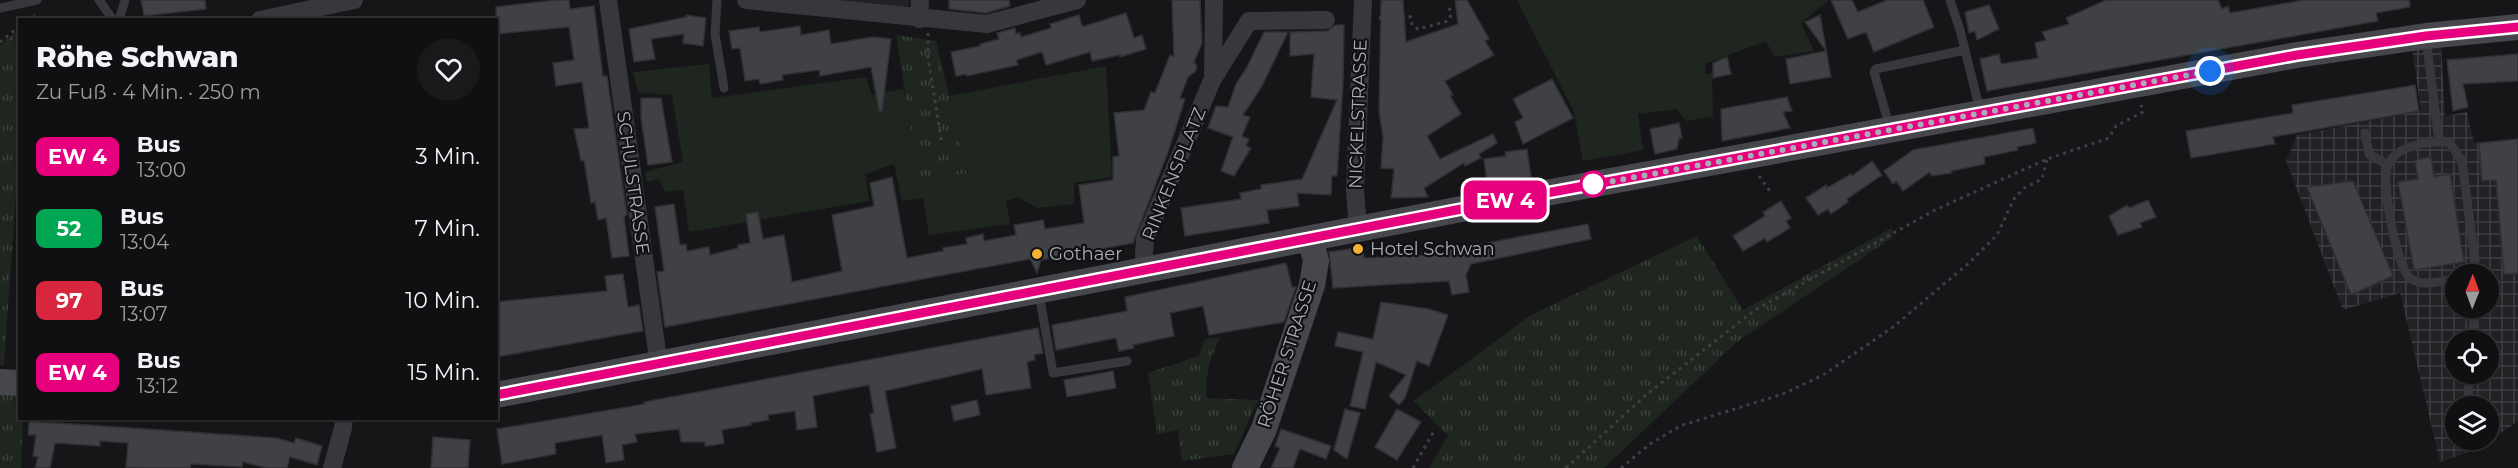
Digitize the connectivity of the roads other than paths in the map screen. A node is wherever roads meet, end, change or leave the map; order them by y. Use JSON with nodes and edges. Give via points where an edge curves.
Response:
{"nodes":[{"id":1,"x":37,"y":0,"type":"edge"},
{"id":2,"x":99,"y":0,"type":"edge"},
{"id":3,"x":125,"y":0,"type":"edge"},
{"id":4,"x":608,"y":0,"type":"edge"},
{"id":5,"x":717,"y":0,"type":"edge"},
{"id":6,"x":746,"y":0,"type":"edge"},
{"id":7,"x":920,"y":0,"type":"edge"},
{"id":8,"x":1077,"y":0,"type":"edge"},
{"id":9,"x":1214,"y":0,"type":"edge"},
{"id":10,"x":1950,"y":0,"type":"edge"},
{"id":11,"x":343,"y":1,"type":"edge"},
{"id":12,"x":0,"y":8,"type":"edge"},
{"id":13,"x":1362,"y":9,"type":"edge"},
{"id":14,"x":112,"y":18,"type":"edge"},
{"id":15,"x":119,"y":18,"type":"edge"},
{"id":16,"x":269,"y":18,"type":"edge"},
{"id":17,"x":924,"y":19,"type":"junction"},
{"id":18,"x":1326,"y":20,"type":"dead end"},
{"id":19,"x":2518,"y":27,"type":"edge"},
{"id":20,"x":2426,"y":36,"type":"junction"},
{"id":21,"x":1965,"y":50,"type":"junction"},
{"id":22,"x":1213,"y":78,"type":"junction"},
{"id":23,"x":724,"y":88,"type":"dead end"},
{"id":24,"x":1980,"y":113,"type":"junction"},
{"id":25,"x":1890,"y":129,"type":"junction"},
{"id":26,"x":2365,"y":133,"type":"dead end"},
{"id":27,"x":2439,"y":141,"type":"junction"},
{"id":28,"x":2388,"y":165,"type":"junction"},
{"id":29,"x":1358,"y":228,"type":"junction"},
{"id":30,"x":1310,"y":238,"type":"junction"},
{"id":31,"x":2474,"y":264,"type":"edge"},
{"id":32,"x":1146,"y":271,"type":"junction"},
{"id":33,"x":2445,"y":280,"type":"edge"},
{"id":34,"x":1039,"y":292,"type":"junction"},
{"id":35,"x":1127,"y":361,"type":"dead end"},
{"id":36,"x":659,"y":366,"type":"junction"},
{"id":37,"x":0,"y":382,"type":"edge"},
{"id":38,"x":18,"y":383,"type":"edge"},
{"id":39,"x":498,"y":395,"type":"edge"},
{"id":40,"x":344,"y":420,"type":"edge"},
{"id":41,"x":332,"y":468,"type":"edge"},
{"id":42,"x":1245,"y":468,"type":"edge"}],
"edges":[{"from":1,"to":12,"type":"lane"},
{"from":2,"to":14,"type":"lane"},
{"from":3,"to":15,"type":"lane"},
{"from":4,"to":36,"type":"street","name":"SCHULSTRASSE"},
{"from":5,"to":23,"type":"lane","via":[[715,34]]},
{"from":6,"to":17,"type":"street"},
{"from":7,"to":17,"type":"street"},
{"from":8,"to":17,"type":"street","via":[[998,23]]},
{"from":9,"to":22,"type":"street","name":"RINKENSPLATZ"},
{"from":10,"to":21,"type":"lane"},
{"from":11,"to":16,"type":"street"},
{"from":13,"to":29,"type":"street","name":"NICKELSTRASSE","via":[[1355,190]]},
{"from":18,"to":22,"type":"street","name":"RINKENSPLATZ","via":[[1249,21]]},
{"from":19,"to":20,"type":"main road"},
{"from":20,"to":24,"type":"main road","via":[[2297,55]]},
{"from":20,"to":27,"type":"lane"},
{"from":21,"to":24,"type":"lane"},
{"from":21,"to":25,"type":"lane","via":[[1876,69]]},
{"from":22,"to":32,"type":"street","name":"RINKENSPLATZ","via":[[1145,239]]},
{"from":24,"to":25,"type":"main road"},
{"from":25,"to":29,"type":"main road"},
{"from":26,"to":28,"type":"lane","via":[[2368,154]]},
{"from":27,"to":28,"type":"lane","via":[[2401,151]]},
{"from":27,"to":31,"type":"lane","via":[[2449,142],[2462,161]]},
{"from":28,"to":33,"type":"lane","via":[[2384,185],[2401,266],[2409,278],[2422,283]]},
{"from":29,"to":30,"type":"main road"},
{"from":30,"to":32,"type":"main road"},
{"from":30,"to":42,"type":"main road","name":"RÖHER STRASSE","via":[[1316,261],[1312,285],[1264,429]]},
{"from":32,"to":34,"type":"main road"},
{"from":34,"to":35,"type":"lane","via":[[1053,373]]},
{"from":34,"to":36,"type":"main road"},
{"from":36,"to":39,"type":"main road"},
{"from":37,"to":38,"type":"main road"},
{"from":40,"to":41,"type":"street"}]}
